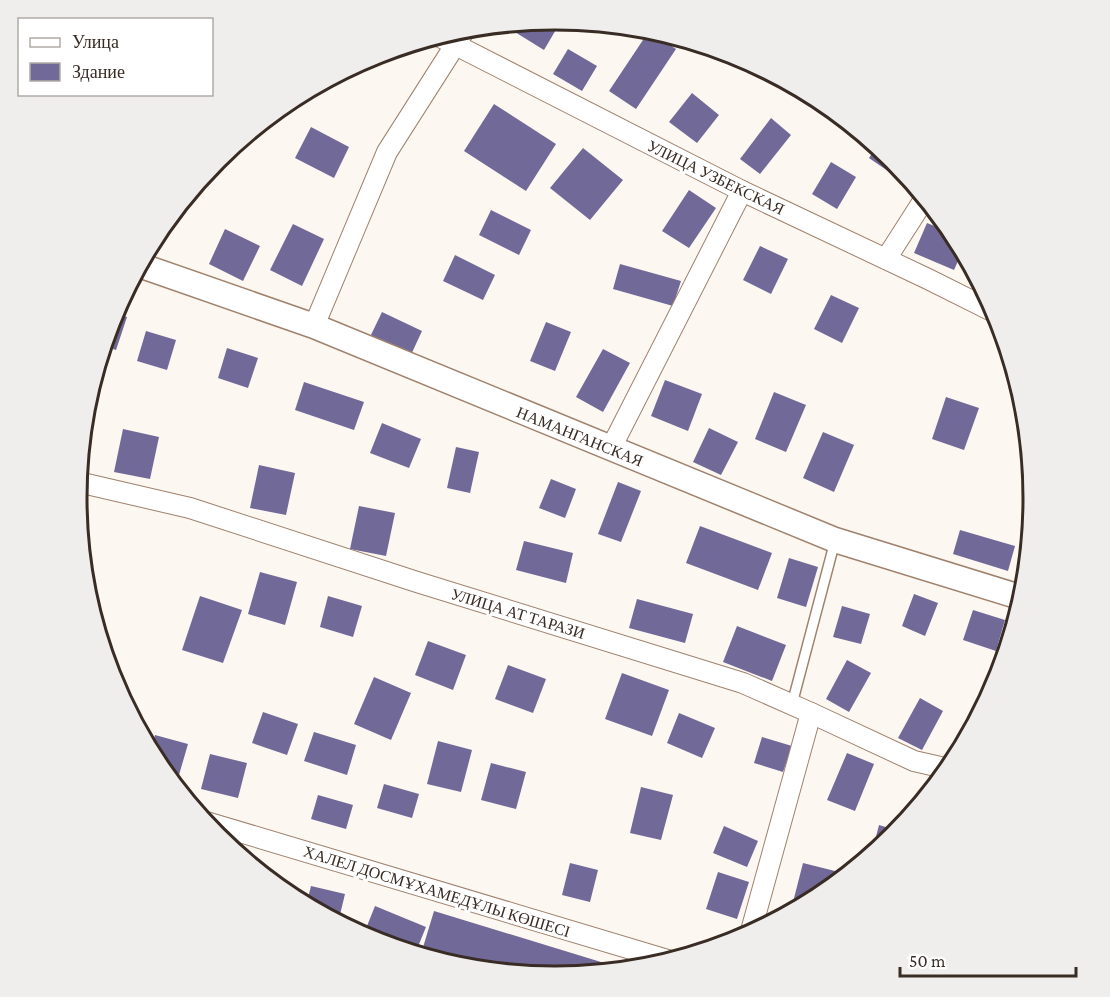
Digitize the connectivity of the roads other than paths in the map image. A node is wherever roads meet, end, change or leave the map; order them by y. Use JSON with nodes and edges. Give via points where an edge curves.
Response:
{"nodes":[{"id":1,"x":450,"y":42,"type":"edge"},
{"id":2,"x":444,"y":44,"type":"edge"},
{"id":3,"x":742,"y":191,"type":"junction"},
{"id":4,"x":920,"y":205,"type":"edge"},
{"id":5,"x":886,"y":259,"type":"junction"},
{"id":6,"x":147,"y":268,"type":"edge"},
{"id":7,"x":982,"y":306,"type":"edge"},
{"id":8,"x":314,"y":326,"type":"junction"},
{"id":9,"x":611,"y":448,"type":"junction"},
{"id":10,"x":87,"y":484,"type":"edge"},
{"id":11,"x":835,"y":540,"type":"junction"},
{"id":12,"x":1013,"y":595,"type":"edge"},
{"id":13,"x":792,"y":704,"type":"junction"},
{"id":14,"x":811,"y":713,"type":"junction"},
{"id":15,"x":939,"y":767,"type":"edge"},
{"id":16,"x":221,"y":826,"type":"edge"},
{"id":17,"x":754,"y":922,"type":"edge"},
{"id":18,"x":653,"y":956,"type":"edge"}],
"edges":[{"from":1,"to":3,"type":"street","name":"УЛИЦА УЗБЕКСКАЯ"},
{"from":2,"to":8,"type":"street","via":[[387,152]]},
{"from":3,"to":5,"type":"street","name":"УЛИЦА УЗБЕКСКАЯ"},
{"from":3,"to":9,"type":"street"},
{"from":4,"to":5,"type":"street"},
{"from":5,"to":7,"type":"street","name":"УЛИЦА УЗБЕКСКАЯ"},
{"from":6,"to":8,"type":"street","name":"НАМАНГАНСКАЯ"},
{"from":8,"to":9,"type":"street","name":"НАМАНГАНСКАЯ"},
{"from":9,"to":11,"type":"street","name":"НАМАНГАНСКАЯ"},
{"from":10,"to":13,"type":"street","name":"УЛИЦА АТ ТАРАЗИ","via":[[190,508],[743,682]]},
{"from":11,"to":12,"type":"street","name":"НАМАНГАНСКАЯ"},
{"from":11,"to":13,"type":"lane"},
{"from":13,"to":14,"type":"street","name":"УЛИЦА АТ ТАРАЗИ"},
{"from":14,"to":15,"type":"street","name":"УЛИЦА АТ ТАРАЗИ","via":[[914,761]]},
{"from":14,"to":17,"type":"street"},
{"from":16,"to":18,"type":"street","name":"ХАЛЕЛ ДОСМҰХАМЕДҰЛЫ КӨШЕСІ"}]}
